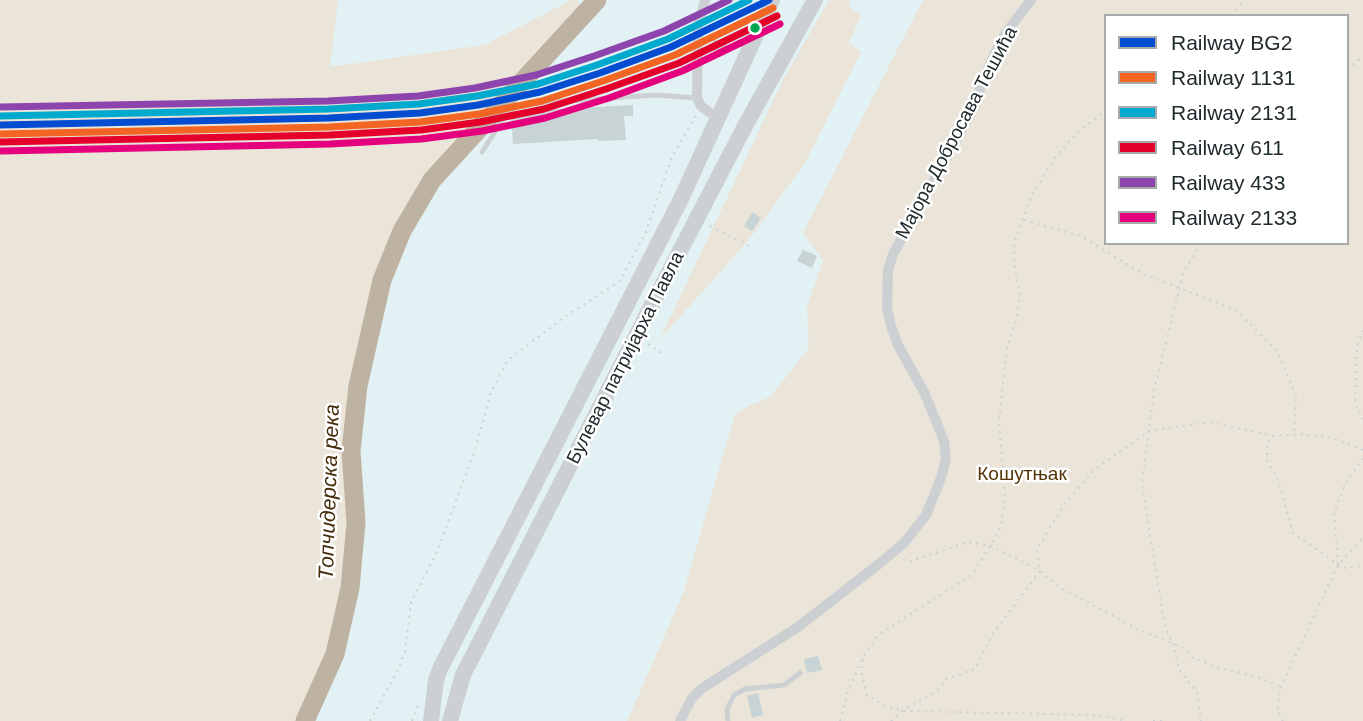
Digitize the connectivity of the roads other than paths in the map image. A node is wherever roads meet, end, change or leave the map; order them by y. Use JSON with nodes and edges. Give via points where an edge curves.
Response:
{"nodes":[{"id":1,"x":705,"y":0,"type":"edge"},
{"id":2,"x":772,"y":0,"type":"edge"},
{"id":3,"x":815,"y":0,"type":"edge"},
{"id":4,"x":1031,"y":0,"type":"edge"},
{"id":5,"x":699,"y":102,"type":"junction"},
{"id":6,"x":718,"y":118,"type":"junction"},
{"id":7,"x":482,"y":152,"type":"dead end"},
{"id":8,"x":800,"y":673,"type":"dead end"},
{"id":9,"x":431,"y":721,"type":"edge"},
{"id":10,"x":450,"y":721,"type":"edge"},
{"id":11,"x":680,"y":721,"type":"edge"},
{"id":12,"x":728,"y":721,"type":"edge"}],
"edges":[{"from":1,"to":5,"type":"street","via":[[698,34]]},
{"from":2,"to":6,"type":"main road","name":"Булевар патријарха Павла"},
{"from":3,"to":10,"type":"main road","name":"Булевар патријарха Павла","via":[[745,126],[463,675]]},
{"from":4,"to":11,"type":"street","name":"Мајора Добросава Тешића","via":[[997,49],[975,106],[888,270],[891,326],[944,441],[946,459],[926,514],[894,553],[798,627],[701,689]]},
{"from":5,"to":6,"type":"street"},
{"from":5,"to":7,"type":"lane","via":[[656,95],[523,104],[507,113]]},
{"from":6,"to":9,"type":"main road","name":"Булевар патријарха Павла","via":[[680,201],[440,668]]},
{"from":8,"to":12,"type":"lane","via":[[788,684],[734,695],[727,709]]}]}
